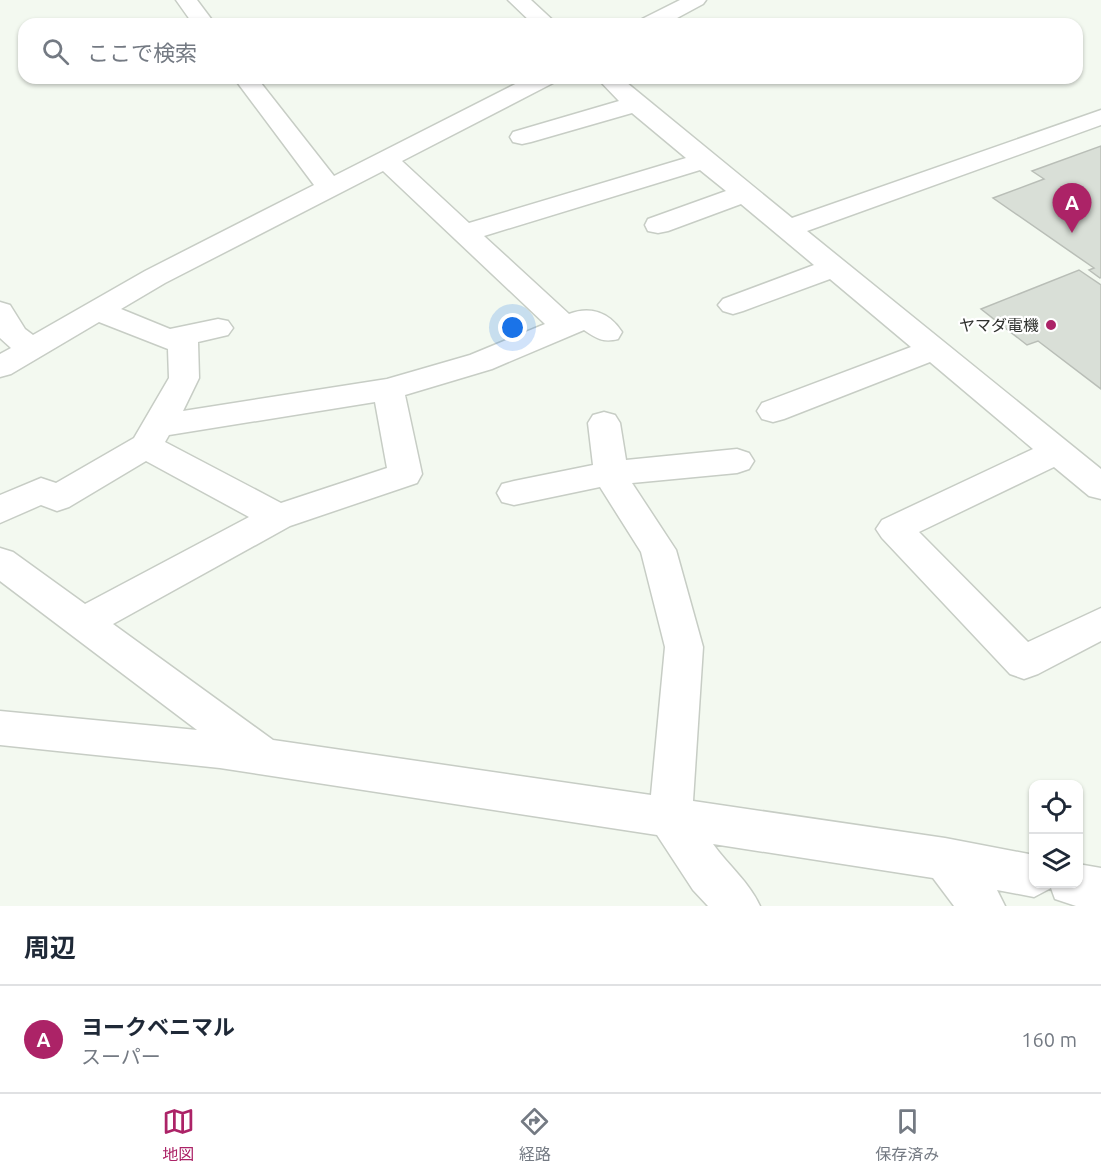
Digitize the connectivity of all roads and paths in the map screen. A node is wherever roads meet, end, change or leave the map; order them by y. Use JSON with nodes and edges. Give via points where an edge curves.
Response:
{"nodes":[{"id":1,"x":186,"y":0,"type":"edge"},
{"id":2,"x":518,"y":0,"type":"edge"},
{"id":3,"x":696,"y":0,"type":"edge"},
{"id":4,"x":200,"y":18,"type":"edge"},
{"id":5,"x":539,"y":18,"type":"edge"},
{"id":6,"x":662,"y":18,"type":"edge"},
{"id":7,"x":250,"y":84,"type":"edge"},
{"id":8,"x":533,"y":84,"type":"edge"},
{"id":9,"x":614,"y":84,"type":"edge"},
{"id":10,"x":636,"y":104,"type":"junction"},
{"id":11,"x":1101,"y":117,"type":"edge"},
{"id":12,"x":522,"y":137,"type":"dead end"},
{"id":13,"x":385,"y":159,"type":"junction"},
{"id":14,"x":705,"y":160,"type":"junction"},
{"id":15,"x":329,"y":187,"type":"junction"},
{"id":16,"x":746,"y":193,"type":"junction"},
{"id":17,"x":657,"y":225,"type":"dead end"},
{"id":18,"x":790,"y":228,"type":"junction"},
{"id":19,"x":465,"y":233,"type":"junction"},
{"id":20,"x":836,"y":267,"type":"junction"},
{"id":21,"x":732,"y":305,"type":"dead end"},
{"id":22,"x":97,"y":310,"type":"junction"},
{"id":23,"x":0,"y":311,"type":"edge"},
{"id":24,"x":565,"y":327,"type":"junction"},
{"id":25,"x":218,"y":328,"type":"dead end"},
{"id":26,"x":607,"y":332,"type":"dead end"},
{"id":27,"x":183,"y":336,"type":"junction"},
{"id":28,"x":32,"y":348,"type":"junction"},
{"id":29,"x":935,"y":349,"type":"junction"},
{"id":30,"x":0,"y":367,"type":"edge"},
{"id":31,"x":388,"y":389,"type":"junction"},
{"id":32,"x":773,"y":411,"type":"dead end"},
{"id":33,"x":604,"y":423,"type":"dead end"},
{"id":34,"x":152,"y":436,"type":"junction"},
{"id":35,"x":1058,"y":451,"type":"junction"},
{"id":36,"x":737,"y":461,"type":"dead end"},
{"id":37,"x":611,"y":473,"type":"junction"},
{"id":38,"x":1101,"y":487,"type":"edge"},
{"id":39,"x":514,"y":493,"type":"dead end"},
{"id":40,"x":0,"y":510,"type":"edge"},
{"id":41,"x":278,"y":517,"type":"junction"},
{"id":42,"x":0,"y":562,"type":"edge"},
{"id":43,"x":83,"y":623,"type":"junction"},
{"id":44,"x":1101,"y":623,"type":"edge"},
{"id":45,"x":0,"y":728,"type":"edge"},
{"id":46,"x":265,"y":757,"type":"junction"},
{"id":47,"x":670,"y":818,"type":"junction"},
{"id":48,"x":945,"y":859,"type":"junction"},
{"id":49,"x":1029,"y":875,"type":"edge"},
{"id":50,"x":1083,"y":886,"type":"edge"},
{"id":51,"x":1101,"y":889,"type":"edge"},
{"id":52,"x":737,"y":906,"type":"edge"},
{"id":53,"x":982,"y":906,"type":"edge"}],
"edges":[{"from":1,"to":4,"type":"street"},
{"from":2,"to":5,"type":"street"},
{"from":3,"to":6,"type":"street"},
{"from":7,"to":15,"type":"street"},
{"from":8,"to":13,"type":"street"},
{"from":9,"to":10,"type":"street"},
{"from":10,"to":12,"type":"street"},
{"from":10,"to":14,"type":"street"},
{"from":11,"to":18,"type":"street"},
{"from":13,"to":15,"type":"street"},
{"from":13,"to":19,"type":"street"},
{"from":14,"to":16,"type":"street"},
{"from":14,"to":19,"type":"street"},
{"from":15,"to":22,"type":"street"},
{"from":16,"to":17,"type":"street"},
{"from":16,"to":18,"type":"street"},
{"from":18,"to":20,"type":"street"},
{"from":19,"to":24,"type":"street"},
{"from":20,"to":21,"type":"street"},
{"from":20,"to":29,"type":"street"},
{"from":22,"to":27,"type":"street","via":[[168,339]]},
{"from":22,"to":28,"type":"street"},
{"from":23,"to":28,"type":"street","via":[[13,335]]},
{"from":24,"to":26,"type":"street","via":[[587,318]]},
{"from":24,"to":31,"type":"street","via":[[481,362]]},
{"from":25,"to":27,"type":"street"},
{"from":27,"to":34,"type":"street","via":[[184,378]]},
{"from":28,"to":30,"type":"street"},
{"from":29,"to":32,"type":"street"},
{"from":29,"to":35,"type":"street"},
{"from":31,"to":34,"type":"street"},
{"from":31,"to":41,"type":"street","via":[[405,474]]},
{"from":33,"to":37,"type":"street"},
{"from":34,"to":40,"type":"street","via":[[57,498],[41,490]]},
{"from":34,"to":41,"type":"street"},
{"from":35,"to":38,"type":"street"},
{"from":35,"to":44,"type":"street","via":[[894,529],[1024,663]]},
{"from":36,"to":37,"type":"street"},
{"from":37,"to":39,"type":"street"},
{"from":37,"to":47,"type":"street","via":[[658,550],[684,647]]},
{"from":41,"to":43,"type":"street"},
{"from":42,"to":43,"type":"street"},
{"from":43,"to":46,"type":"street"},
{"from":45,"to":46,"type":"street"},
{"from":46,"to":47,"type":"street"},
{"from":47,"to":48,"type":"street"},
{"from":47,"to":52,"type":"street"},
{"from":48,"to":49,"type":"street"},
{"from":48,"to":53,"type":"street"},
{"from":50,"to":51,"type":"street"}]}
